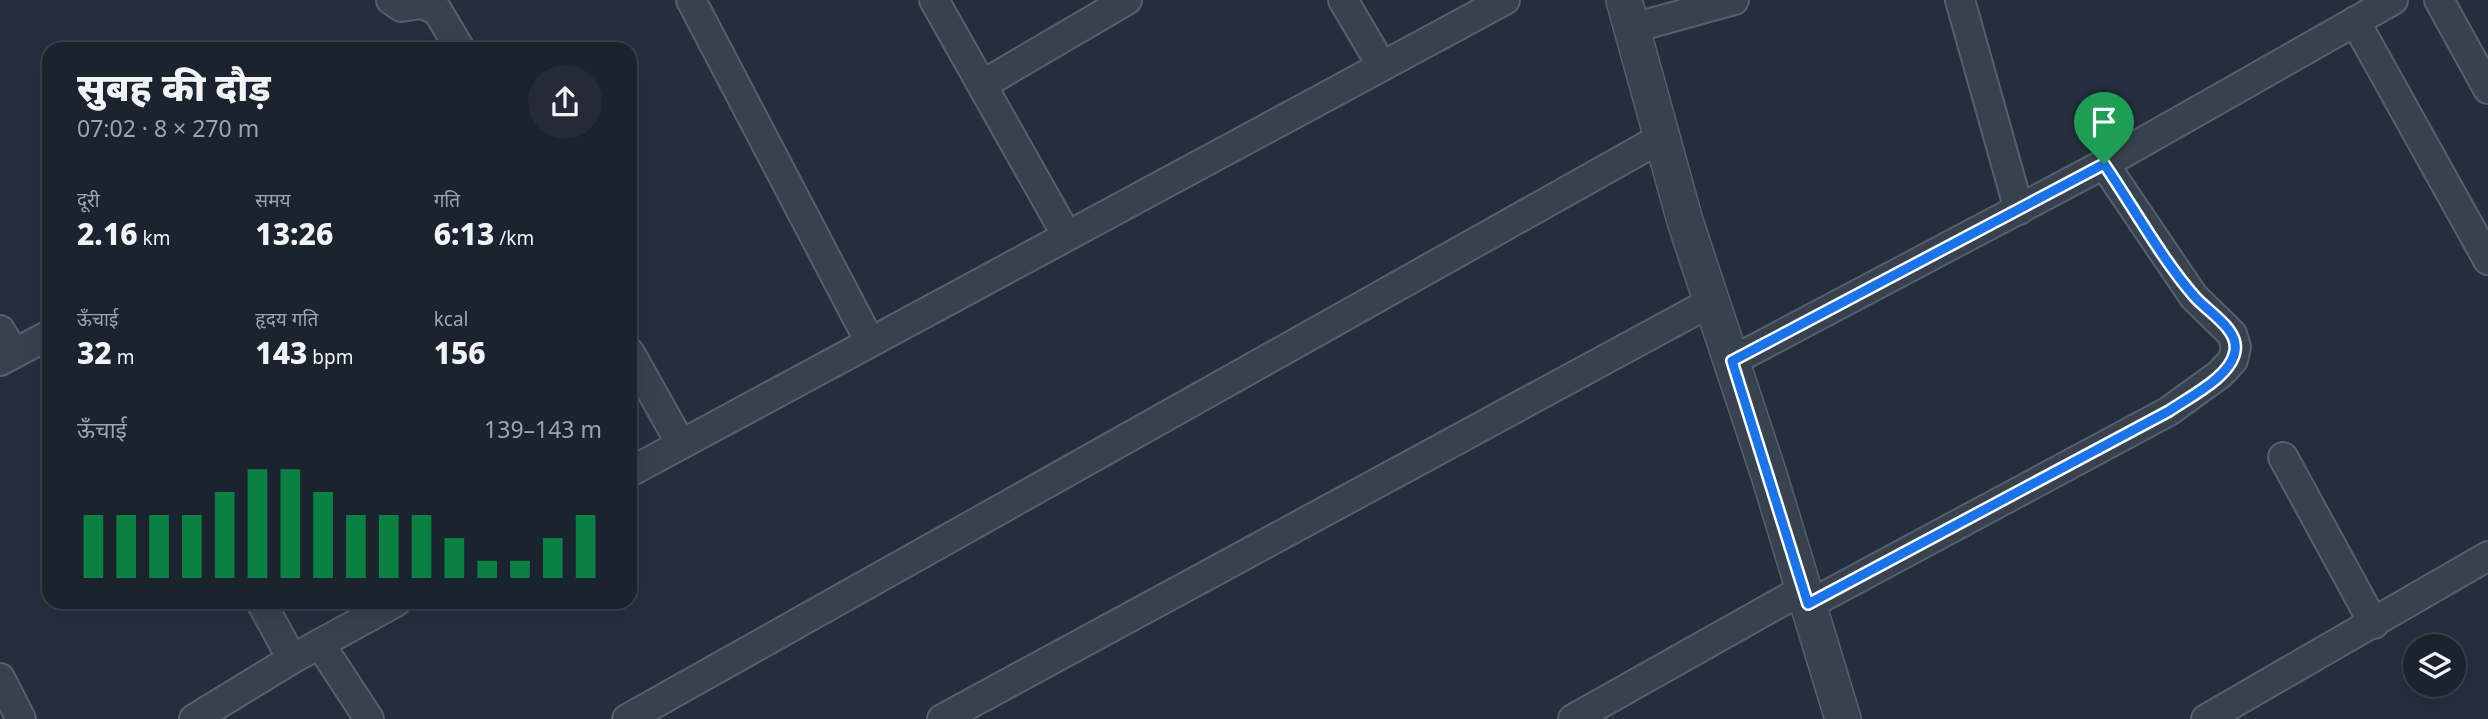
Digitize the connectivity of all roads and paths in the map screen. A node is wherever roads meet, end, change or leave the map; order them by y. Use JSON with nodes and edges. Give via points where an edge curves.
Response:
{"nodes":[{"id":1,"x":391,"y":0,"type":"edge"},
{"id":2,"x":691,"y":0,"type":"edge"},
{"id":3,"x":934,"y":0,"type":"edge"},
{"id":4,"x":1128,"y":0,"type":"edge"},
{"id":5,"x":1343,"y":0,"type":"edge"},
{"id":6,"x":1505,"y":0,"type":"edge"},
{"id":7,"x":1734,"y":0,"type":"edge"},
{"id":8,"x":1960,"y":0,"type":"edge"},
{"id":9,"x":2393,"y":0,"type":"edge"},
{"id":10,"x":2439,"y":0,"type":"edge"},
{"id":11,"x":432,"y":3,"type":"edge"},
{"id":12,"x":1628,"y":14,"type":"edge"},
{"id":13,"x":2355,"y":22,"type":"junction"},
{"id":14,"x":456,"y":42,"type":"edge"},
{"id":15,"x":1382,"y":66,"type":"junction"},
{"id":16,"x":982,"y":85,"type":"junction"},
{"id":17,"x":2488,"y":89,"type":"edge"},
{"id":18,"x":1663,"y":137,"type":"junction"},
{"id":19,"x":2104,"y":164,"type":"junction"},
{"id":20,"x":2019,"y":210,"type":"junction"},
{"id":21,"x":1067,"y":236,"type":"junction"},
{"id":22,"x":2488,"y":260,"type":"edge"},
{"id":23,"x":1711,"y":303,"type":"junction"},
{"id":24,"x":42,"y":337,"type":"edge"},
{"id":25,"x":870,"y":342,"type":"junction"},
{"id":26,"x":5,"y":348,"type":"edge"},
{"id":27,"x":1732,"y":361,"type":"junction"},
{"id":28,"x":637,"y":365,"type":"edge"},
{"id":29,"x":681,"y":444,"type":"junction"},
{"id":30,"x":2283,"y":457,"type":"dead end"},
{"id":31,"x":637,"y":468,"type":"edge"},
{"id":32,"x":2488,"y":556,"type":"edge"},
{"id":33,"x":1806,"y":597,"type":"junction"},
{"id":34,"x":265,"y":609,"type":"edge"},
{"id":35,"x":383,"y":609,"type":"edge"},
{"id":36,"x":2374,"y":624,"type":"junction"},
{"id":37,"x":320,"y":644,"type":"junction"},
{"id":38,"x":292,"y":659,"type":"junction"},
{"id":39,"x":3,"y":690,"type":"edge"},
{"id":40,"x":951,"y":717,"type":"edge"},
{"id":41,"x":21,"y":719,"type":"edge"},
{"id":42,"x":194,"y":719,"type":"edge"},
{"id":43,"x":369,"y":719,"type":"edge"},
{"id":44,"x":627,"y":719,"type":"edge"},
{"id":45,"x":1573,"y":719,"type":"edge"},
{"id":46,"x":1843,"y":719,"type":"edge"},
{"id":47,"x":2206,"y":719,"type":"edge"}],
"edges":[{"from":1,"to":11,"type":"street","via":[[401,6]]},
{"from":2,"to":25,"type":"street"},
{"from":3,"to":16,"type":"street"},
{"from":4,"to":16,"type":"street"},
{"from":5,"to":15,"type":"street"},
{"from":6,"to":15,"type":"street"},
{"from":7,"to":12,"type":"street"},
{"from":8,"to":20,"type":"street"},
{"from":9,"to":13,"type":"street"},
{"from":10,"to":17,"type":"street"},
{"from":11,"to":14,"type":"street"},
{"from":12,"to":18,"type":"street"},
{"from":13,"to":19,"type":"street"},
{"from":13,"to":22,"type":"street"},
{"from":15,"to":21,"type":"street"},
{"from":16,"to":21,"type":"street"},
{"from":18,"to":23,"type":"street"},
{"from":18,"to":44,"type":"street"},
{"from":19,"to":20,"type":"street"},
{"from":19,"to":33,"type":"street","via":[[2194,297],[2232,334],[2233,360],[2169,411]]},
{"from":20,"to":27,"type":"street"},
{"from":21,"to":25,"type":"street"},
{"from":23,"to":27,"type":"street"},
{"from":23,"to":40,"type":"street"},
{"from":24,"to":26,"type":"street"},
{"from":25,"to":29,"type":"street"},
{"from":27,"to":33,"type":"street"},
{"from":28,"to":29,"type":"street"},
{"from":29,"to":31,"type":"street"},
{"from":30,"to":36,"type":"street"},
{"from":32,"to":36,"type":"street"},
{"from":33,"to":45,"type":"street"},
{"from":33,"to":46,"type":"street"},
{"from":34,"to":38,"type":"street"},
{"from":35,"to":37,"type":"street"},
{"from":36,"to":47,"type":"street"},
{"from":37,"to":38,"type":"street"},
{"from":37,"to":43,"type":"street"},
{"from":38,"to":42,"type":"street"},
{"from":39,"to":41,"type":"street"}]}
